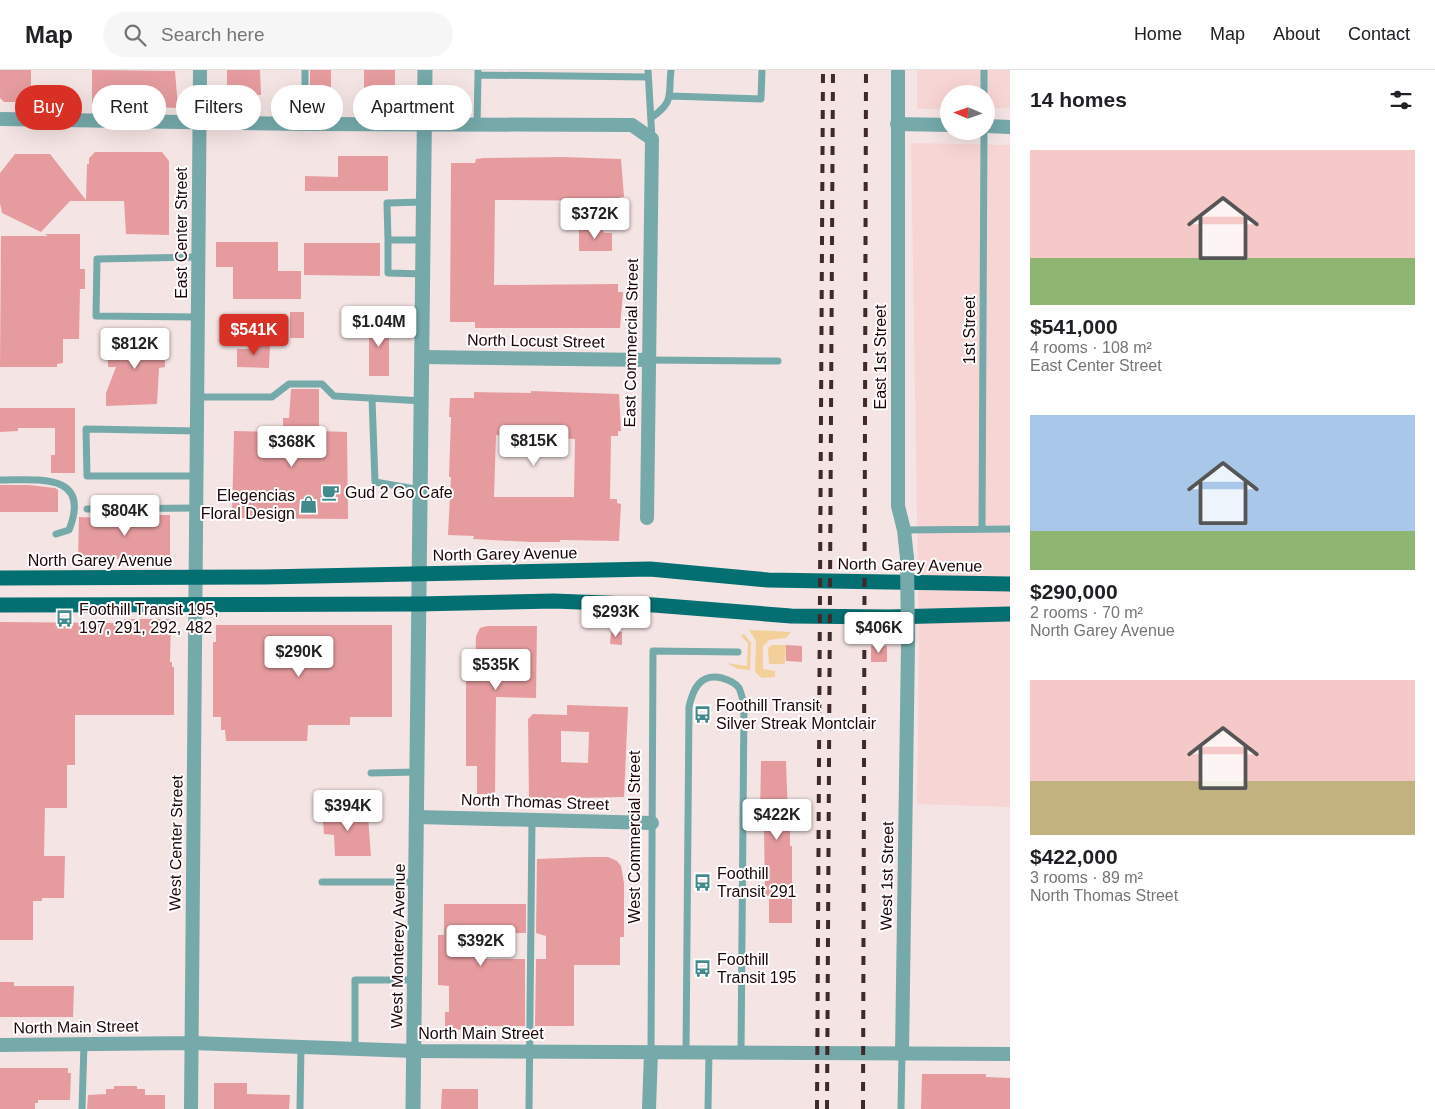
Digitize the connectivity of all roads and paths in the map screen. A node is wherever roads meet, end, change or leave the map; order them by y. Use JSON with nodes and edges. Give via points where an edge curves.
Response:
{"nodes":[{"id":1,"x":200,"y":70,"type":"edge"},
{"id":2,"x":305,"y":70,"type":"edge"},
{"id":3,"x":425,"y":70,"type":"edge"},
{"id":4,"x":671,"y":70,"type":"edge"},
{"id":5,"x":762,"y":70,"type":"edge"},
{"id":6,"x":898,"y":70,"type":"edge"},
{"id":7,"x":984,"y":70,"type":"edge"},
{"id":8,"x":478,"y":72,"type":"edge"},
{"id":9,"x":648,"y":73,"type":"edge"},
{"id":10,"x":200,"y":85,"type":"edge"},
{"id":11,"x":305,"y":85,"type":"edge"},
{"id":12,"x":425,"y":85,"type":"edge"},
{"id":13,"x":984,"y":85,"type":"edge"},
{"id":14,"x":670,"y":96,"type":"junction"},
{"id":15,"x":651,"y":118,"type":"junction"},
{"id":16,"x":0,"y":119,"type":"edge"},
{"id":17,"x":176,"y":123,"type":"edge"},
{"id":18,"x":897,"y":124,"type":"junction"},
{"id":19,"x":472,"y":125,"type":"edge"},
{"id":20,"x":477,"y":125,"type":"junction"},
{"id":21,"x":940,"y":125,"type":"edge"},
{"id":22,"x":995,"y":126,"type":"edge"},
{"id":23,"x":1010,"y":127,"type":"edge"},
{"id":24,"x":200,"y":130,"type":"edge"},
{"id":25,"x":425,"y":130,"type":"edge"},
{"id":26,"x":652,"y":139,"type":"junction"},
{"id":27,"x":984,"y":140,"type":"edge"},
{"id":28,"x":424,"y":202,"type":"junction"},
{"id":29,"x":388,"y":240,"type":"junction"},
{"id":30,"x":424,"y":240,"type":"junction"},
{"id":31,"x":199,"y":257,"type":"junction"},
{"id":32,"x":424,"y":274,"type":"junction"},
{"id":33,"x":198,"y":316,"type":"junction"},
{"id":34,"x":423,"y":357,"type":"junction"},
{"id":35,"x":648,"y":360,"type":"junction"},
{"id":36,"x":778,"y":361,"type":"dead end"},
{"id":37,"x":198,"y":397,"type":"junction"},
{"id":38,"x":372,"y":398,"type":"junction"},
{"id":39,"x":422,"y":401,"type":"junction"},
{"id":40,"x":197,"y":431,"type":"junction"},
{"id":41,"x":197,"y":476,"type":"junction"},
{"id":42,"x":0,"y":480,"type":"edge"},
{"id":43,"x":421,"y":490,"type":"junction"},
{"id":44,"x":197,"y":508,"type":"junction"},
{"id":45,"x":87,"y":509,"type":"dead end"},
{"id":46,"x":647,"y":518,"type":"dead end"},
{"id":47,"x":982,"y":529,"type":"junction"},
{"id":48,"x":1010,"y":529,"type":"edge"},
{"id":49,"x":904,"y":530,"type":"junction"},
{"id":50,"x":56,"y":534,"type":"dead end"},
{"id":51,"x":419,"y":573,"type":"junction"},
{"id":52,"x":196,"y":577,"type":"junction"},
{"id":53,"x":0,"y":578,"type":"edge"},
{"id":54,"x":1010,"y":584,"type":"edge"},
{"id":55,"x":418,"y":604,"type":"junction"},
{"id":56,"x":0,"y":605,"type":"edge"},
{"id":57,"x":196,"y":605,"type":"junction"},
{"id":58,"x":1010,"y":614,"type":"edge"},
{"id":59,"x":908,"y":644,"type":"joint"},
{"id":60,"x":738,"y":652,"type":"dead end"},
{"id":61,"x":371,"y":772,"type":"dead end"},
{"id":62,"x":418,"y":772,"type":"junction"},
{"id":63,"x":417,"y":817,"type":"junction"},
{"id":64,"x":532,"y":820,"type":"junction"},
{"id":65,"x":652,"y":823,"type":"junction"},
{"id":66,"x":322,"y":882,"type":"dead end"},
{"id":67,"x":416,"y":882,"type":"junction"},
{"id":68,"x":414,"y":980,"type":"junction"},
{"id":69,"x":192,"y":1043,"type":"junction"},
{"id":70,"x":84,"y":1044,"type":"junction"},
{"id":71,"x":0,"y":1045,"type":"edge"},
{"id":72,"x":301,"y":1046,"type":"junction"},
{"id":73,"x":355,"y":1047,"type":"junction"},
{"id":74,"x":414,"y":1050,"type":"junction"},
{"id":75,"x":530,"y":1051,"type":"junction"},
{"id":76,"x":650,"y":1052,"type":"junction"},
{"id":77,"x":686,"y":1052,"type":"junction"},
{"id":78,"x":709,"y":1052,"type":"junction"},
{"id":79,"x":902,"y":1052,"type":"junction"},
{"id":80,"x":741,"y":1053,"type":"junction"},
{"id":81,"x":1010,"y":1054,"type":"edge"},
{"id":82,"x":82,"y":1109,"type":"edge"},
{"id":83,"x":192,"y":1109,"type":"edge"},
{"id":84,"x":300,"y":1109,"type":"edge"},
{"id":85,"x":413,"y":1109,"type":"edge"},
{"id":86,"x":529,"y":1109,"type":"edge"},
{"id":87,"x":649,"y":1109,"type":"edge"},
{"id":88,"x":708,"y":1109,"type":"edge"},
{"id":89,"x":901,"y":1109,"type":"edge"}],
"edges":[{"from":1,"to":10,"type":"street","name":"East Center Street"},
{"from":2,"to":11,"type":"lane"},
{"from":3,"to":12,"type":"street","name":"West Monterey Avenue"},
{"from":4,"to":14,"type":"lane"},
{"from":5,"to":14,"type":"lane","via":[[761,99]]},
{"from":6,"to":18,"type":"street","name":"East 1st Street"},
{"from":7,"to":13,"type":"lane"},
{"from":8,"to":9,"type":"lane"},
{"from":8,"to":20,"type":"lane"},
{"from":9,"to":15,"type":"lane"},
{"from":14,"to":15,"type":"lane","via":[[666,107]]},
{"from":15,"to":26,"type":"lane"},
{"from":16,"to":17,"type":"street"},
{"from":18,"to":21,"type":"street"},
{"from":18,"to":49,"type":"street","name":"East 1st Street","via":[[898,506]]},
{"from":19,"to":20,"type":"street"},
{"from":20,"to":26,"type":"street","via":[[632,125]]},
{"from":22,"to":23,"type":"street"},
{"from":24,"to":31,"type":"street","name":"East Center Street"},
{"from":25,"to":28,"type":"street","name":"West Monterey Avenue"},
{"from":26,"to":35,"type":"street","name":"East Commercial Street"},
{"from":27,"to":47,"type":"lane","name":"1st Street"},
{"from":28,"to":29,"type":"lane","via":[[387,203]]},
{"from":28,"to":30,"type":"street","name":"West Monterey Avenue"},
{"from":29,"to":30,"type":"lane"},
{"from":29,"to":32,"type":"lane","via":[[388,273]]},
{"from":30,"to":32,"type":"street","name":"West Monterey Avenue"},
{"from":31,"to":33,"type":"street","name":"East Center Street"},
{"from":31,"to":33,"type":"lane","via":[[97,259],[96,316]]},
{"from":32,"to":34,"type":"street","name":"West Monterey Avenue"},
{"from":33,"to":37,"type":"street","name":"East Center Street"},
{"from":34,"to":35,"type":"street","name":"North Locust Street"},
{"from":34,"to":39,"type":"street","name":"West Monterey Avenue"},
{"from":35,"to":36,"type":"lane"},
{"from":35,"to":46,"type":"street","name":"East Commercial Street"},
{"from":37,"to":38,"type":"lane","via":[[272,397],[289,384],[322,384],[334,396]]},
{"from":37,"to":40,"type":"street","name":"East Center Street"},
{"from":38,"to":39,"type":"lane"},
{"from":38,"to":43,"type":"lane","via":[[375,482]]},
{"from":39,"to":43,"type":"street","name":"West Monterey Avenue"},
{"from":40,"to":41,"type":"street","name":"East Center Street"},
{"from":40,"to":41,"type":"lane","via":[[86,429],[87,476]]},
{"from":41,"to":44,"type":"street","name":"East Center Street"},
{"from":42,"to":50,"type":"lane","via":[[56,482],[66,486],[72,495],[73,519],[69,530]]},
{"from":43,"to":51,"type":"street","name":"West Monterey Avenue"},
{"from":44,"to":45,"type":"lane"},
{"from":44,"to":52,"type":"street","name":"East Center Street"},
{"from":47,"to":48,"type":"lane"},
{"from":47,"to":49,"type":"lane"},
{"from":49,"to":59,"type":"street","name":"East 1st Street","bridge":true},
{"from":51,"to":52,"type":"main road","name":"North Garey Avenue"},
{"from":51,"to":54,"type":"main road","name":"North Garey Avenue","via":[[650,569],[768,580]]},
{"from":51,"to":55,"type":"street","name":"West Monterey Avenue"},
{"from":52,"to":53,"type":"main road","name":"North Garey Avenue"},
{"from":52,"to":57,"type":"street","name":"West Center Street"},
{"from":55,"to":57,"type":"main road"},
{"from":55,"to":58,"type":"main road","via":[[554,601],[790,616]]},
{"from":55,"to":62,"type":"street","name":"West Monterey Avenue"},
{"from":56,"to":57,"type":"main road"},
{"from":57,"to":69,"type":"street","name":"West Center Street"},
{"from":59,"to":79,"type":"street","name":"West 1st Street"},
{"from":60,"to":65,"type":"lane","name":"West Commercial Street","via":[[653,651]]},
{"from":61,"to":62,"type":"lane"},
{"from":62,"to":63,"type":"street","name":"West Monterey Avenue"},
{"from":63,"to":64,"type":"street","name":"North Thomas Street"},
{"from":63,"to":67,"type":"street","name":"West Monterey Avenue"},
{"from":64,"to":65,"type":"street","name":"North Thomas Street"},
{"from":64,"to":75,"type":"lane"},
{"from":65,"to":76,"type":"lane","name":"West Commercial Street"},
{"from":66,"to":67,"type":"lane"},
{"from":67,"to":68,"type":"street","name":"West Monterey Avenue"},
{"from":68,"to":73,"type":"lane","via":[[355,980]]},
{"from":68,"to":74,"type":"street","name":"West Monterey Avenue"},
{"from":69,"to":70,"type":"street","name":"North Main Street"},
{"from":69,"to":72,"type":"street","name":"North Main Street"},
{"from":69,"to":83,"type":"street","name":"West Center Street"},
{"from":70,"to":71,"type":"street","name":"North Main Street"},
{"from":70,"to":82,"type":"lane"},
{"from":72,"to":73,"type":"street","name":"North Main Street"},
{"from":72,"to":84,"type":"lane"},
{"from":73,"to":74,"type":"street","name":"North Main Street"},
{"from":74,"to":75,"type":"street","name":"North Main Street"},
{"from":74,"to":85,"type":"street","name":"West Monterey Avenue"},
{"from":75,"to":76,"type":"street","name":"North Main Street"},
{"from":75,"to":86,"type":"lane"},
{"from":76,"to":77,"type":"street","name":"North Main Street"},
{"from":76,"to":87,"type":"street","name":"West Commercial Street"},
{"from":77,"to":78,"type":"street","name":"North Main Street"},
{"from":77,"to":80,"type":"lane","via":[[689,706],[698,683],[707,678],[719,678],[730,680],[739,687],[744,703]]},
{"from":78,"to":80,"type":"street","name":"North Main Street"},
{"from":78,"to":88,"type":"lane"},
{"from":79,"to":80,"type":"street","name":"North Main Street"},
{"from":79,"to":81,"type":"street","name":"North Main Street"},
{"from":79,"to":89,"type":"lane","name":"West 1st Street"}]}
